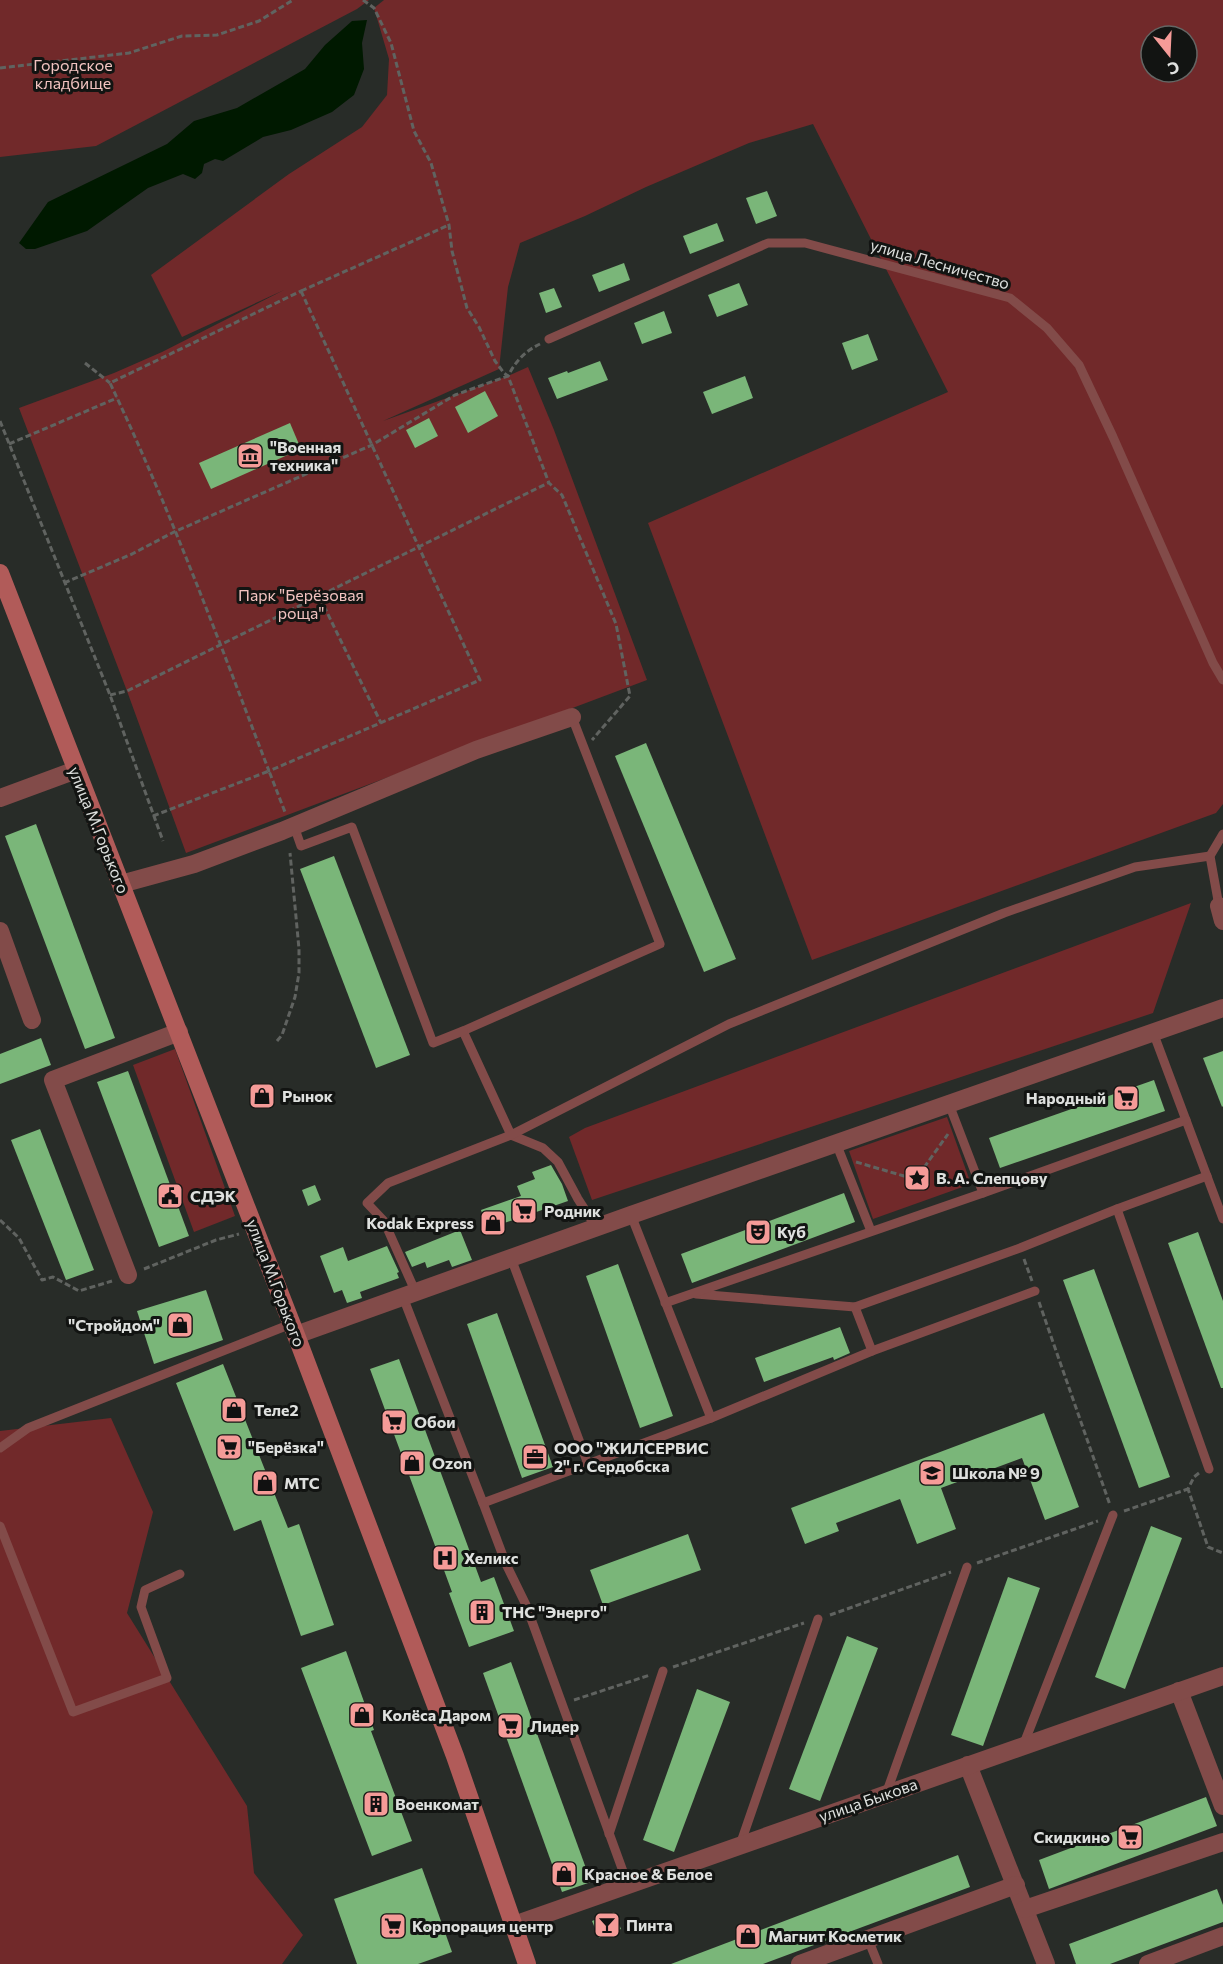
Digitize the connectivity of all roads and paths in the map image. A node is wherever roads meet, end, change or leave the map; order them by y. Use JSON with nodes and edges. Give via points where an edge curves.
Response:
{"nodes":[{"id":1,"x":293,"y":0,"type":"edge"},
{"id":2,"x":363,"y":0,"type":"edge"},
{"id":3,"x":0,"y":68,"type":"edge"},
{"id":4,"x":449,"y":225,"type":"junction"},
{"id":5,"x":302,"y":291,"type":"junction"},
{"id":6,"x":549,"y":339,"type":"joint"},
{"id":7,"x":85,"y":363,"type":"dead end"},
{"id":8,"x":508,"y":376,"type":"junction"},
{"id":9,"x":110,"y":383,"type":"junction"},
{"id":10,"x":117,"y":398,"type":"junction"},
{"id":11,"x":0,"y":421,"type":"edge"},
{"id":12,"x":9,"y":444,"type":"junction"},
{"id":13,"x":372,"y":445,"type":"junction"},
{"id":14,"x":549,"y":483,"type":"junction"},
{"id":15,"x":174,"y":532,"type":"junction"},
{"id":16,"x":420,"y":548,"type":"junction"},
{"id":17,"x":0,"y":573,"type":"edge"},
{"id":18,"x":64,"y":583,"type":"junction"},
{"id":19,"x":320,"y":597,"type":"junction"},
{"id":20,"x":220,"y":644,"type":"junction"},
{"id":21,"x":1223,"y":680,"type":"edge"},
{"id":22,"x":110,"y":695,"type":"junction"},
{"id":23,"x":573,"y":717,"type":"joint"},
{"id":24,"x":381,"y":723,"type":"junction"},
{"id":25,"x":585,"y":748,"type":"junction"},
{"id":26,"x":76,"y":770,"type":"junction"},
{"id":27,"x":269,"y":771,"type":"junction"},
{"id":28,"x":0,"y":798,"type":"edge"},
{"id":29,"x":153,"y":816,"type":"junction"},
{"id":30,"x":288,"y":828,"type":"junction"},
{"id":31,"x":1223,"y":834,"type":"edge"},
{"id":32,"x":163,"y":841,"type":"dead end"},
{"id":33,"x":1210,"y":856,"type":"junction"},
{"id":34,"x":121,"y":884,"type":"junction"},
{"id":35,"x":1221,"y":914,"type":"edge"},
{"id":36,"x":0,"y":931,"type":"edge"},
{"id":37,"x":1223,"y":1008,"type":"edge"},
{"id":38,"x":32,"y":1020,"type":"dead end"},
{"id":39,"x":463,"y":1031,"type":"junction"},
{"id":40,"x":179,"y":1032,"type":"junction"},
{"id":41,"x":1153,"y":1032,"type":"junction"},
{"id":42,"x":277,"y":1041,"type":"dead end"},
{"id":43,"x":949,"y":1104,"type":"junction"},
{"id":44,"x":1186,"y":1119,"type":"junction"},
{"id":45,"x":956,"y":1122,"type":"junction"},
{"id":46,"x":511,"y":1135,"type":"junction"},
{"id":47,"x":839,"y":1151,"type":"junction"},
{"id":48,"x":1207,"y":1176,"type":"junction"},
{"id":49,"x":983,"y":1192,"type":"junction"},
{"id":50,"x":1117,"y":1209,"type":"junction"},
{"id":51,"x":630,"y":1215,"type":"junction"},
{"id":52,"x":1223,"y":1219,"type":"edge"},
{"id":53,"x":596,"y":1227,"type":"junction"},
{"id":54,"x":871,"y":1231,"type":"junction"},
{"id":55,"x":1020,"y":1248,"type":"junction"},
{"id":56,"x":511,"y":1258,"type":"junction"},
{"id":57,"x":128,"y":1275,"type":"dead end"},
{"id":58,"x":1035,"y":1291,"type":"junction"},
{"id":59,"x":692,"y":1294,"type":"junction"},
{"id":60,"x":409,"y":1295,"type":"junction"},
{"id":61,"x":665,"y":1303,"type":"junction"},
{"id":62,"x":855,"y":1306,"type":"junction"},
{"id":63,"x":294,"y":1330,"type":"junction"},
{"id":64,"x":872,"y":1351,"type":"junction"},
{"id":65,"x":711,"y":1418,"type":"junction"},
{"id":66,"x":0,"y":1448,"type":"edge"},
{"id":67,"x":588,"y":1464,"type":"junction"},
{"id":68,"x":1209,"y":1469,"type":"joint"},
{"id":69,"x":1188,"y":1489,"type":"junction"},
{"id":70,"x":483,"y":1503,"type":"junction"},
{"id":71,"x":1113,"y":1515,"type":"junction"},
{"id":72,"x":0,"y":1526,"type":"edge"},
{"id":73,"x":1223,"y":1553,"type":"edge"},
{"id":74,"x":967,"y":1567,"type":"junction"},
{"id":75,"x":180,"y":1574,"type":"dead end"},
{"id":76,"x":818,"y":1619,"type":"junction"},
{"id":77,"x":663,"y":1671,"type":"junction"},
{"id":78,"x":1223,"y":1676,"type":"edge"},
{"id":79,"x":1179,"y":1691,"type":"junction"},
{"id":80,"x":562,"y":1704,"type":"junction"},
{"id":81,"x":1023,"y":1746,"type":"junction"},
{"id":82,"x":968,"y":1765,"type":"junction"},
{"id":83,"x":886,"y":1794,"type":"junction"},
{"id":84,"x":1223,"y":1806,"type":"edge"},
{"id":85,"x":609,"y":1834,"type":"junction"},
{"id":86,"x":1223,"y":1842,"type":"edge"},
{"id":87,"x":740,"y":1845,"type":"junction"},
{"id":88,"x":628,"y":1885,"type":"junction"},
{"id":89,"x":1016,"y":1885,"type":"junction"},
{"id":90,"x":1025,"y":1910,"type":"junction"},
{"id":91,"x":514,"y":1925,"type":"junction"},
{"id":92,"x":1223,"y":1936,"type":"edge"},
{"id":93,"x":868,"y":1939,"type":"junction"},
{"id":94,"x":527,"y":1964,"type":"edge"},
{"id":95,"x":800,"y":1964,"type":"edge"},
{"id":96,"x":878,"y":1964,"type":"edge"},
{"id":97,"x":1046,"y":1964,"type":"edge"},
{"id":98,"x":1148,"y":1964,"type":"edge"}],
"edges":[{"from":1,"to":3,"type":"path","via":[[259,21],[217,35],[182,36],[129,53]]},
{"from":2,"to":4,"type":"path","via":[[374,8],[392,43],[414,131],[431,163]]},
{"from":4,"to":5,"type":"path"},
{"from":4,"to":8,"type":"path","via":[[466,308],[495,361]]},
{"from":5,"to":9,"type":"path"},
{"from":5,"to":13,"type":"path"},
{"from":6,"to":8,"type":"path","via":[[528,350]]},
{"from":6,"to":21,"type":"lane","name":"улица Лесничество","via":[[768,243],[805,243],[1010,298],[1047,328],[1079,365]]},
{"from":7,"to":9,"type":"path"},
{"from":8,"to":13,"type":"path","via":[[455,395]]},
{"from":8,"to":14,"type":"path"},
{"from":9,"to":10,"type":"path"},
{"from":10,"to":12,"type":"path"},
{"from":10,"to":15,"type":"path"},
{"from":11,"to":12,"type":"path"},
{"from":12,"to":18,"type":"path"},
{"from":13,"to":15,"type":"path"},
{"from":13,"to":16,"type":"path"},
{"from":14,"to":16,"type":"path"},
{"from":14,"to":25,"type":"path","via":[[562,495],[616,624],[630,696]]},
{"from":15,"to":18,"type":"path"},
{"from":15,"to":20,"type":"path"},
{"from":16,"to":19,"type":"path"},
{"from":16,"to":24,"type":"path","via":[[480,680]]},
{"from":17,"to":26,"type":"main road","name":"улица М.Горького"},
{"from":18,"to":22,"type":"path"},
{"from":19,"to":20,"type":"path"},
{"from":19,"to":24,"type":"path"},
{"from":20,"to":22,"type":"path","via":[[127,691]]},
{"from":20,"to":27,"type":"path"},
{"from":22,"to":29,"type":"path"},
{"from":23,"to":25,"type":"lane"},
{"from":23,"to":30,"type":"street","via":[[476,750]]},
{"from":24,"to":27,"type":"path"},
{"from":25,"to":39,"type":"lane","via":[[660,944]]},
{"from":26,"to":28,"type":"street"},
{"from":26,"to":34,"type":"main road","name":"улица М.Горького"},
{"from":27,"to":29,"type":"path"},
{"from":27,"to":30,"type":"path"},
{"from":29,"to":32,"type":"path"},
{"from":30,"to":34,"type":"street","via":[[194,864]]},
{"from":30,"to":39,"type":"lane","via":[[301,846],[352,827],[433,1043]]},
{"from":30,"to":42,"type":"path","via":[[299,973],[295,997]]},
{"from":31,"to":33,"type":"lane"},
{"from":33,"to":35,"type":"lane"},
{"from":33,"to":46,"type":"lane","via":[[1135,867],[1004,913],[729,1024]]},
{"from":34,"to":40,"type":"main road","name":"улица М.Горького"},
{"from":36,"to":38,"type":"street"},
{"from":37,"to":41,"type":"street"},
{"from":39,"to":46,"type":"lane"},
{"from":40,"to":57,"type":"street","via":[[53,1080]]},
{"from":40,"to":63,"type":"main road","name":"улица М.Горького"},
{"from":41,"to":43,"type":"street"},
{"from":41,"to":44,"type":"lane"},
{"from":43,"to":45,"type":"lane"},
{"from":43,"to":47,"type":"street"},
{"from":44,"to":48,"type":"lane"},
{"from":44,"to":49,"type":"lane"},
{"from":45,"to":47,"type":"path","via":[[923,1169],[904,1176]]},
{"from":45,"to":49,"type":"lane"},
{"from":46,"to":53,"type":"lane","via":[[543,1148],[558,1162]]},
{"from":46,"to":60,"type":"lane","via":[[388,1183],[367,1203],[384,1221]]},
{"from":47,"to":51,"type":"street"},
{"from":47,"to":54,"type":"lane"},
{"from":48,"to":50,"type":"lane"},
{"from":48,"to":52,"type":"lane"},
{"from":49,"to":54,"type":"lane"},
{"from":50,"to":55,"type":"lane"},
{"from":50,"to":68,"type":"lane"},
{"from":51,"to":53,"type":"street"},
{"from":51,"to":61,"type":"lane"},
{"from":53,"to":56,"type":"street"},
{"from":54,"to":59,"type":"lane"},
{"from":55,"to":58,"type":"path"},
{"from":55,"to":62,"type":"lane"},
{"from":56,"to":60,"type":"street"},
{"from":56,"to":67,"type":"lane"},
{"from":58,"to":64,"type":"lane"},
{"from":58,"to":71,"type":"path"},
{"from":59,"to":61,"type":"lane"},
{"from":59,"to":62,"type":"lane"},
{"from":60,"to":63,"type":"street"},
{"from":60,"to":70,"type":"lane"},
{"from":61,"to":65,"type":"lane"},
{"from":62,"to":64,"type":"lane"},
{"from":63,"to":66,"type":"lane","via":[[28,1428]]},
{"from":63,"to":91,"type":"main road","name":"улица М.Горького","via":[[455,1756]]},
{"from":64,"to":65,"type":"lane"},
{"from":65,"to":67,"type":"lane"},
{"from":67,"to":70,"type":"lane"},
{"from":68,"to":69,"type":"path","via":[[1194,1477]]},
{"from":69,"to":71,"type":"path"},
{"from":69,"to":73,"type":"path","via":[[1208,1547]]},
{"from":70,"to":80,"type":"lane"},
{"from":71,"to":74,"type":"path"},
{"from":71,"to":81,"type":"lane"},
{"from":72,"to":75,"type":"lane","via":[[73,1712],[167,1678],[141,1607],[145,1590]]},
{"from":74,"to":76,"type":"path"},
{"from":74,"to":83,"type":"lane"},
{"from":76,"to":77,"type":"path"},
{"from":76,"to":87,"type":"lane"},
{"from":77,"to":80,"type":"path"},
{"from":77,"to":85,"type":"lane"},
{"from":78,"to":79,"type":"street","name":"улица Быкова"},
{"from":79,"to":81,"type":"street","name":"улица Быкова"},
{"from":79,"to":84,"type":"street"},
{"from":80,"to":85,"type":"lane"},
{"from":81,"to":82,"type":"street","name":"улица Быкова"},
{"from":82,"to":83,"type":"street","name":"улица Быкова"},
{"from":82,"to":89,"type":"street"},
{"from":83,"to":87,"type":"street","name":"улица Быкова"},
{"from":85,"to":88,"type":"lane"},
{"from":86,"to":90,"type":"street"},
{"from":87,"to":88,"type":"street","name":"улица Быкова"},
{"from":88,"to":91,"type":"street","name":"улица Быкова"},
{"from":89,"to":90,"type":"street"},
{"from":89,"to":93,"type":"street"},
{"from":90,"to":97,"type":"street"},
{"from":91,"to":94,"type":"main road","name":"улица М.Горького"},
{"from":92,"to":98,"type":"street"},
{"from":93,"to":95,"type":"street"},
{"from":93,"to":96,"type":"lane"}]}
